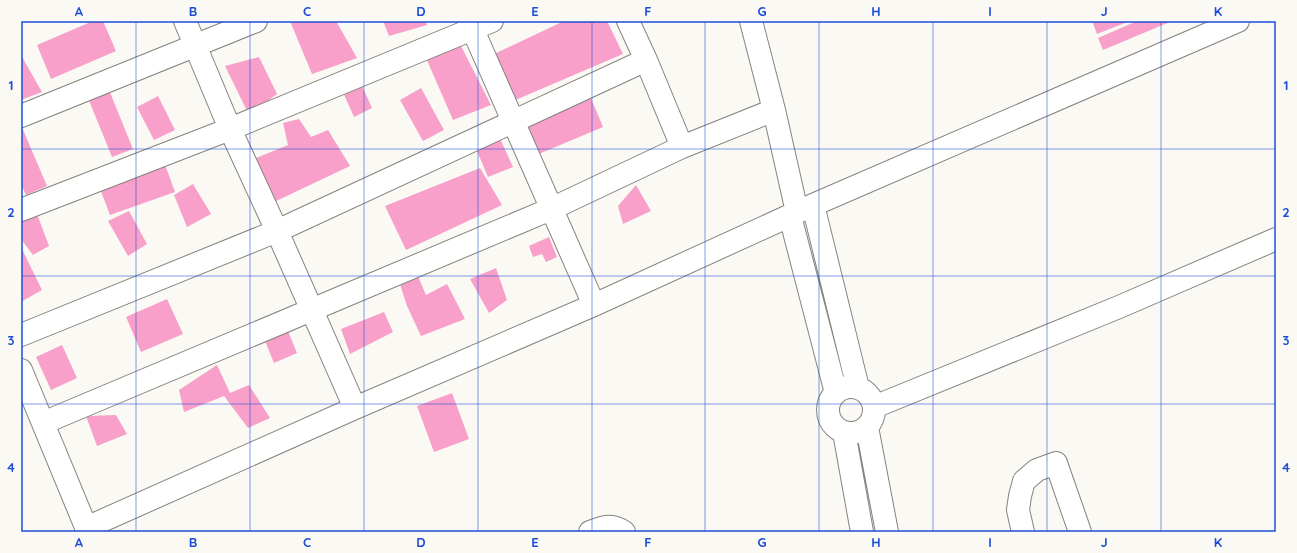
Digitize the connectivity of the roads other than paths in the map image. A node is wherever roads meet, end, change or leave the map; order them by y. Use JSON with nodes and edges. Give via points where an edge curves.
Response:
{"nodes":[{"id":1,"x":185,"y":21,"type":"edge"},
{"id":2,"x":256,"y":21,"type":"edge"},
{"id":3,"x":628,"y":21,"type":"edge"},
{"id":4,"x":752,"y":21,"type":"edge"},
{"id":5,"x":1238,"y":21,"type":"edge"},
{"id":6,"x":478,"y":24,"type":"edge"},
{"id":7,"x":196,"y":46,"type":"junction"},
{"id":8,"x":646,"y":60,"type":"junction"},
{"id":9,"x":774,"y":110,"type":"junction"},
{"id":10,"x":21,"y":116,"type":"edge"},
{"id":11,"x":513,"y":122,"type":"junction"},
{"id":12,"x":230,"y":129,"type":"junction"},
{"id":13,"x":682,"y":147,"type":"junction"},
{"id":14,"x":551,"y":209,"type":"junction"},
{"id":15,"x":21,"y":210,"type":"edge"},
{"id":16,"x":800,"y":211,"type":"junction"},
{"id":17,"x":277,"y":231,"type":"junction"},
{"id":18,"x":1276,"y":239,"type":"edge"},
{"id":19,"x":594,"y":306,"type":"junction"},
{"id":20,"x":312,"y":310,"type":"junction"},
{"id":21,"x":21,"y":336,"type":"edge"},
{"id":22,"x":21,"y":370,"type":"edge"},
{"id":23,"x":858,"y":388,"type":"junction"},
{"id":24,"x":836,"y":393,"type":"junction"},
{"id":25,"x":355,"y":408,"type":"junction"},
{"id":26,"x":871,"y":417,"type":"junction"},
{"id":27,"x":43,"y":424,"type":"junction"},
{"id":28,"x":844,"y":432,"type":"junction"},
{"id":29,"x":87,"y":530,"type":"edge"},
{"id":30,"x":590,"y":532,"type":"edge"},
{"id":31,"x":624,"y":532,"type":"edge"},
{"id":32,"x":862,"y":532,"type":"edge"},
{"id":33,"x":888,"y":532,"type":"edge"},
{"id":34,"x":1023,"y":532,"type":"edge"},
{"id":35,"x":1080,"y":532,"type":"edge"}],
"edges":[{"from":1,"to":7,"type":"street"},
{"from":2,"to":7,"type":"street"},
{"from":3,"to":8,"type":"street"},
{"from":4,"to":9,"type":"street"},
{"from":5,"to":16,"type":"street"},
{"from":6,"to":11,"type":"street"},
{"from":6,"to":12,"type":"street"},
{"from":7,"to":10,"type":"street"},
{"from":7,"to":12,"type":"street"},
{"from":8,"to":11,"type":"street"},
{"from":8,"to":13,"type":"street"},
{"from":9,"to":13,"type":"street"},
{"from":9,"to":16,"type":"street"},
{"from":11,"to":14,"type":"street"},
{"from":11,"to":17,"type":"street"},
{"from":12,"to":15,"type":"street"},
{"from":12,"to":17,"type":"street"},
{"from":13,"to":14,"type":"street"},
{"from":14,"to":19,"type":"street"},
{"from":14,"to":20,"type":"street"},
{"from":16,"to":19,"type":"street"},
{"from":16,"to":23,"type":"street"},
{"from":16,"to":24,"type":"street"},
{"from":17,"to":20,"type":"street"},
{"from":17,"to":21,"type":"street"},
{"from":18,"to":26,"type":"street"},
{"from":19,"to":25,"type":"street"},
{"from":20,"to":25,"type":"street"},
{"from":20,"to":27,"type":"street"},
{"from":22,"to":27,"type":"street"},
{"from":23,"to":24,"type":"street","via":[[848,387]]},
{"from":23,"to":26,"type":"street","via":[[872,398]]},
{"from":24,"to":28,"type":"street","via":[[829,406],[829,415],[832,423]]},
{"from":25,"to":29,"type":"street"},
{"from":26,"to":28,"type":"street","via":[[856,433]]},
{"from":26,"to":33,"type":"street"},
{"from":27,"to":29,"type":"street"},
{"from":28,"to":32,"type":"street"},
{"from":30,"to":31,"type":"street","via":[[604,526],[614,526]]},
{"from":34,"to":35,"type":"street","via":[[1018,510],[1024,481],[1037,470],[1056,463]]}]}
